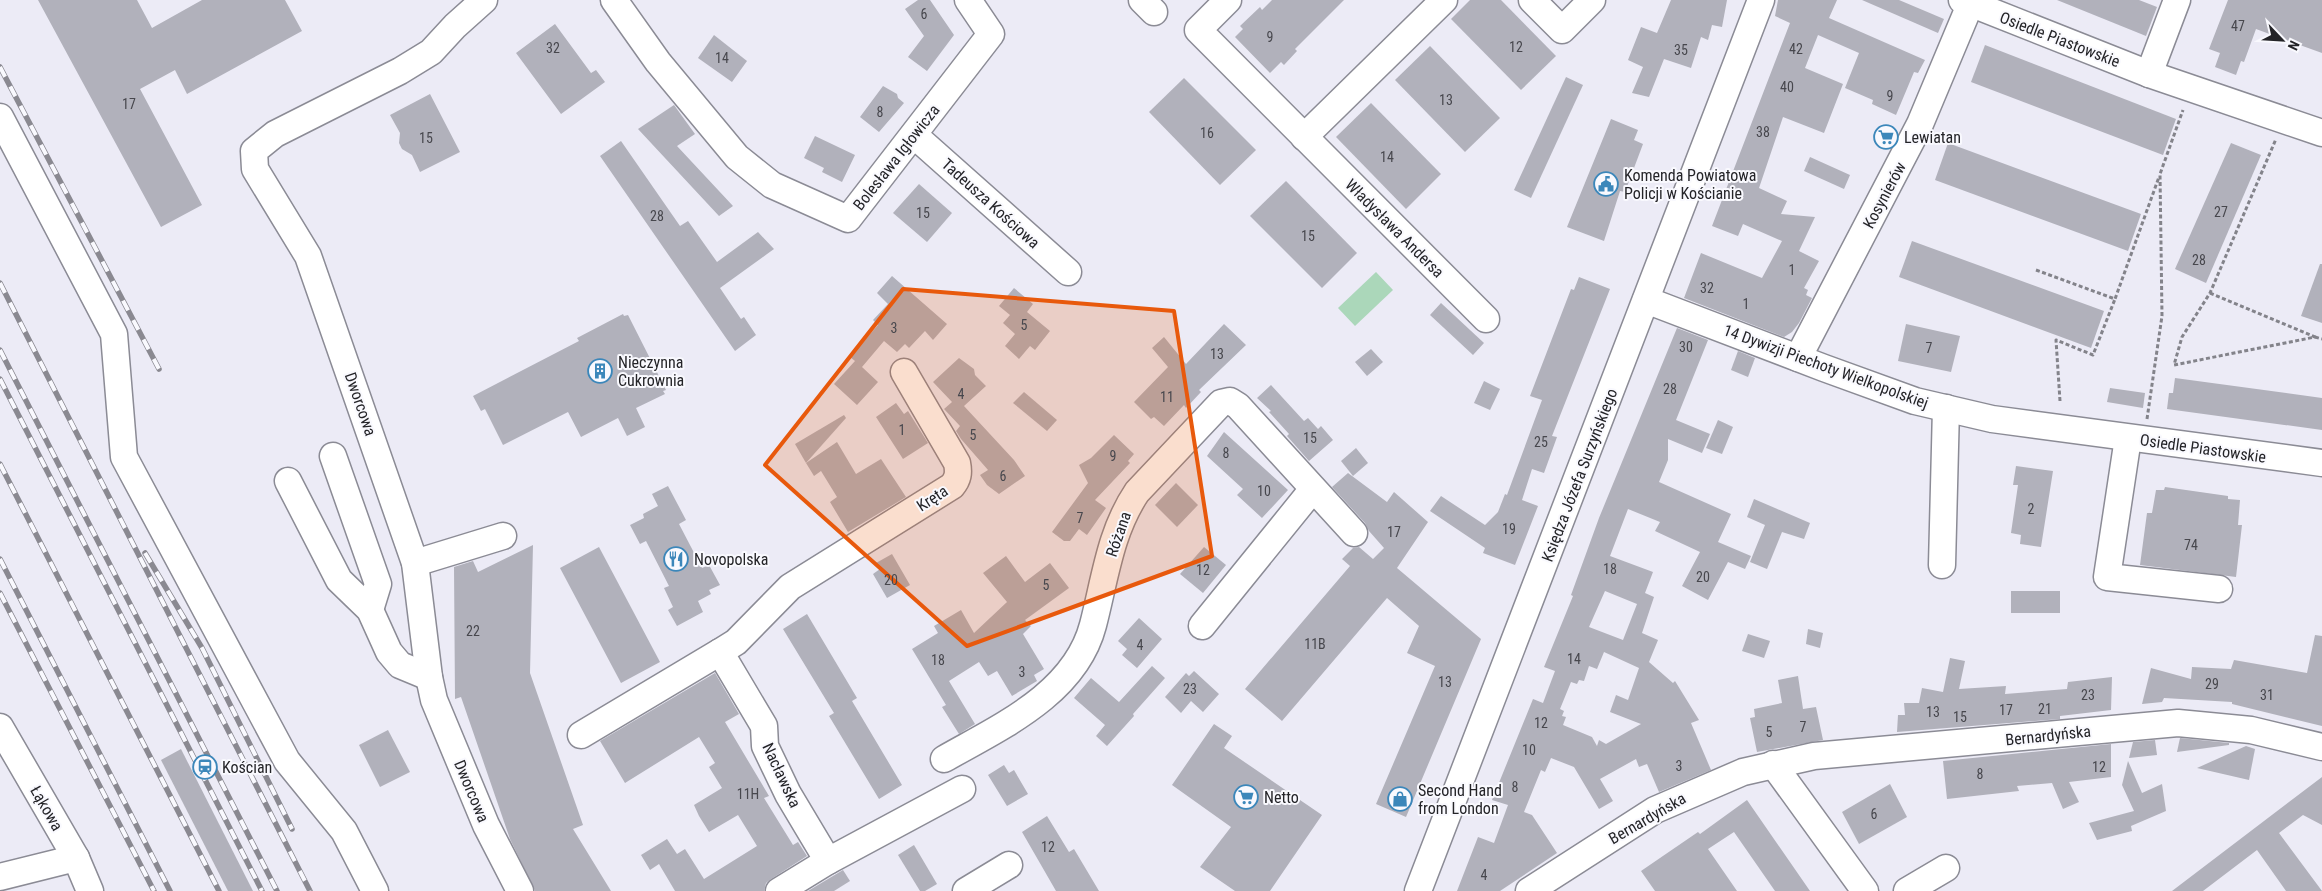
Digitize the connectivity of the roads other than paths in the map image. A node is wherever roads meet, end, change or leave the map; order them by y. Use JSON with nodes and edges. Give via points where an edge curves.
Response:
{"nodes":[{"id":1,"x":484,"y":0,"type":"edge"},
{"id":2,"x":614,"y":0,"type":"edge"},
{"id":3,"x":968,"y":0,"type":"edge"},
{"id":4,"x":1228,"y":0,"type":"edge"},
{"id":5,"x":1444,"y":0,"type":"edge"},
{"id":6,"x":1532,"y":0,"type":"edge"},
{"id":7,"x":1592,"y":0,"type":"edge"},
{"id":8,"x":1750,"y":0,"type":"edge"},
{"id":9,"x":1761,"y":0,"type":"edge"},
{"id":10,"x":2177,"y":0,"type":"edge"},
{"id":11,"x":1968,"y":1,"type":"edge"},
{"id":12,"x":1738,"y":59,"type":"junction"},
{"id":13,"x":2149,"y":74,"type":"junction"},
{"id":14,"x":0,"y":117,"type":"edge"},
{"id":15,"x":2322,"y":133,"type":"edge"},
{"id":16,"x":914,"y":135,"type":"junction"},
{"id":17,"x":1304,"y":137,"type":"junction"},
{"id":18,"x":1068,"y":272,"type":"dead end"},
{"id":19,"x":1646,"y":300,"type":"junction"},
{"id":20,"x":1486,"y":319,"type":"dead end"},
{"id":21,"x":1798,"y":358,"type":"junction"},
{"id":22,"x":904,"y":372,"type":"dead end"},
{"id":23,"x":1946,"y":408,"type":"junction"},
{"id":24,"x":2128,"y":438,"type":"junction"},
{"id":25,"x":333,"y":456,"type":"dead end"},
{"id":26,"x":2322,"y":463,"type":"edge"},
{"id":27,"x":288,"y":481,"type":"dead end"},
{"id":28,"x":1313,"y":489,"type":"junction"},
{"id":29,"x":1354,"y":533,"type":"dead end"},
{"id":30,"x":503,"y":536,"type":"dead end"},
{"id":31,"x":415,"y":563,"type":"junction"},
{"id":32,"x":1942,"y":565,"type":"dead end"},
{"id":33,"x":2219,"y":589,"type":"dead end"},
{"id":34,"x":370,"y":610,"type":"junction"},
{"id":35,"x":1202,"y":626,"type":"dead end"},
{"id":36,"x":720,"y":652,"type":"junction"},
{"id":37,"x":428,"y":677,"type":"junction"},
{"id":38,"x":0,"y":726,"type":"edge"},
{"id":39,"x":581,"y":735,"type":"dead end"},
{"id":40,"x":2322,"y":747,"type":"edge"},
{"id":41,"x":944,"y":759,"type":"dead end"},
{"id":42,"x":1773,"y":764,"type":"junction"},
{"id":43,"x":962,"y":789,"type":"dead end"},
{"id":44,"x":76,"y":858,"type":"junction"},
{"id":45,"x":828,"y":861,"type":"junction"},
{"id":46,"x":1009,"y":865,"type":"dead end"},
{"id":47,"x":1946,"y":868,"type":"dead end"},
{"id":48,"x":0,"y":877,"type":"edge"},
{"id":49,"x":90,"y":891,"type":"edge"},
{"id":50,"x":376,"y":891,"type":"edge"},
{"id":51,"x":520,"y":891,"type":"edge"},
{"id":52,"x":780,"y":891,"type":"edge"},
{"id":53,"x":966,"y":891,"type":"edge"},
{"id":54,"x":1418,"y":891,"type":"edge"},
{"id":55,"x":1529,"y":891,"type":"edge"},
{"id":56,"x":1865,"y":891,"type":"edge"},
{"id":57,"x":1907,"y":891,"type":"edge"}],
"edges":[{"from":1,"to":31,"type":"street","name":"Dworcowa","via":[[431,52],[274,134],[254,151],[255,168],[308,256]]},
{"from":2,"to":16,"type":"street","name":"Bolesława Igłowicza","via":[[658,62],[737,157],[772,185],[848,219]]},
{"from":3,"to":16,"type":"street","name":"Bolesława Igłowicza","via":[[991,34]]},
{"from":4,"to":17,"type":"street","name":"Władysława Andersa","via":[[1198,30]]},
{"from":5,"to":17,"type":"street"},
{"from":6,"to":7,"type":"street","via":[[1562,30]]},
{"from":8,"to":12,"type":"street","name":"Księdza Józefa Surzyńskiego"},
{"from":9,"to":12,"type":"street","name":"Księdza Józefa Surzyńskiego"},
{"from":10,"to":13,"type":"street"},
{"from":11,"to":13,"type":"street","name":"Osiedle Piastowskie"},
{"from":11,"to":21,"type":"street","name":"Kosynierów","via":[[1907,151]]},
{"from":12,"to":19,"type":"street","name":"Księdza Józefa Surzyńskiego"},
{"from":13,"to":15,"type":"street","name":"Osiedle Piastowskie"},
{"from":14,"to":50,"type":"street","via":[[114,334],[124,457],[287,761],[344,831]]},
{"from":16,"to":18,"type":"street","name":"Tadeusza Kościowa"},
{"from":17,"to":20,"type":"street","name":"Władysława Andersa"},
{"from":19,"to":21,"type":"street","name":"14 Dywizji Piechoty Wielkopolskiej"},
{"from":19,"to":54,"type":"street","name":"Księdza Józefa Surzyńskiego"},
{"from":21,"to":23,"type":"street","name":"14 Dywizji Piechoty Wielkopolskiej","via":[[1916,401]]},
{"from":22,"to":36,"type":"street","name":"Kręta","via":[[957,463],[956,481],[790,587],[736,642]]},
{"from":23,"to":24,"type":"street","name":"14 Dywizji Piechoty Wielkopolskiej","via":[[1992,419]]},
{"from":23,"to":32,"type":"street"},
{"from":24,"to":26,"type":"street","name":"Osiedle Piastowskie"},
{"from":24,"to":33,"type":"street","name":"Osiedle Piastowskie","via":[[2107,578]]},
{"from":25,"to":34,"type":"street","via":[[378,584]]},
{"from":27,"to":34,"type":"street","via":[[339,580]]},
{"from":28,"to":29,"type":"street","name":"Różana"},
{"from":28,"to":35,"type":"street"},
{"from":28,"to":41,"type":"street","name":"Różana","via":[[1238,406],[1230,401],[1221,403],[1136,492],[1125,509],[1116,528],[1092,628],[1080,655],[1063,678],[1021,714]]},
{"from":30,"to":31,"type":"street"},
{"from":31,"to":37,"type":"street","name":"Dworcowa"},
{"from":34,"to":37,"type":"street","via":[[389,652],[400,665]]},
{"from":36,"to":39,"type":"street"},
{"from":36,"to":45,"type":"street","name":"Nacławska","via":[[764,726],[765,746],[788,794]]},
{"from":37,"to":51,"type":"street","name":"Dworcowa","via":[[434,700],[486,825]]},
{"from":38,"to":44,"type":"street","name":"Łąkowa"},
{"from":40,"to":42,"type":"street","name":"Bernardyńska","via":[[2251,730],[2178,723],[1814,756]]},
{"from":42,"to":55,"type":"street","name":"Bernardyńska","via":[[1710,785],[1655,810]]},
{"from":42,"to":56,"type":"street"},
{"from":43,"to":45,"type":"street"},
{"from":44,"to":48,"type":"street"},
{"from":44,"to":49,"type":"street","name":"Łąkowa"},
{"from":45,"to":52,"type":"street"},
{"from":46,"to":53,"type":"street"},
{"from":47,"to":57,"type":"street"}]}
